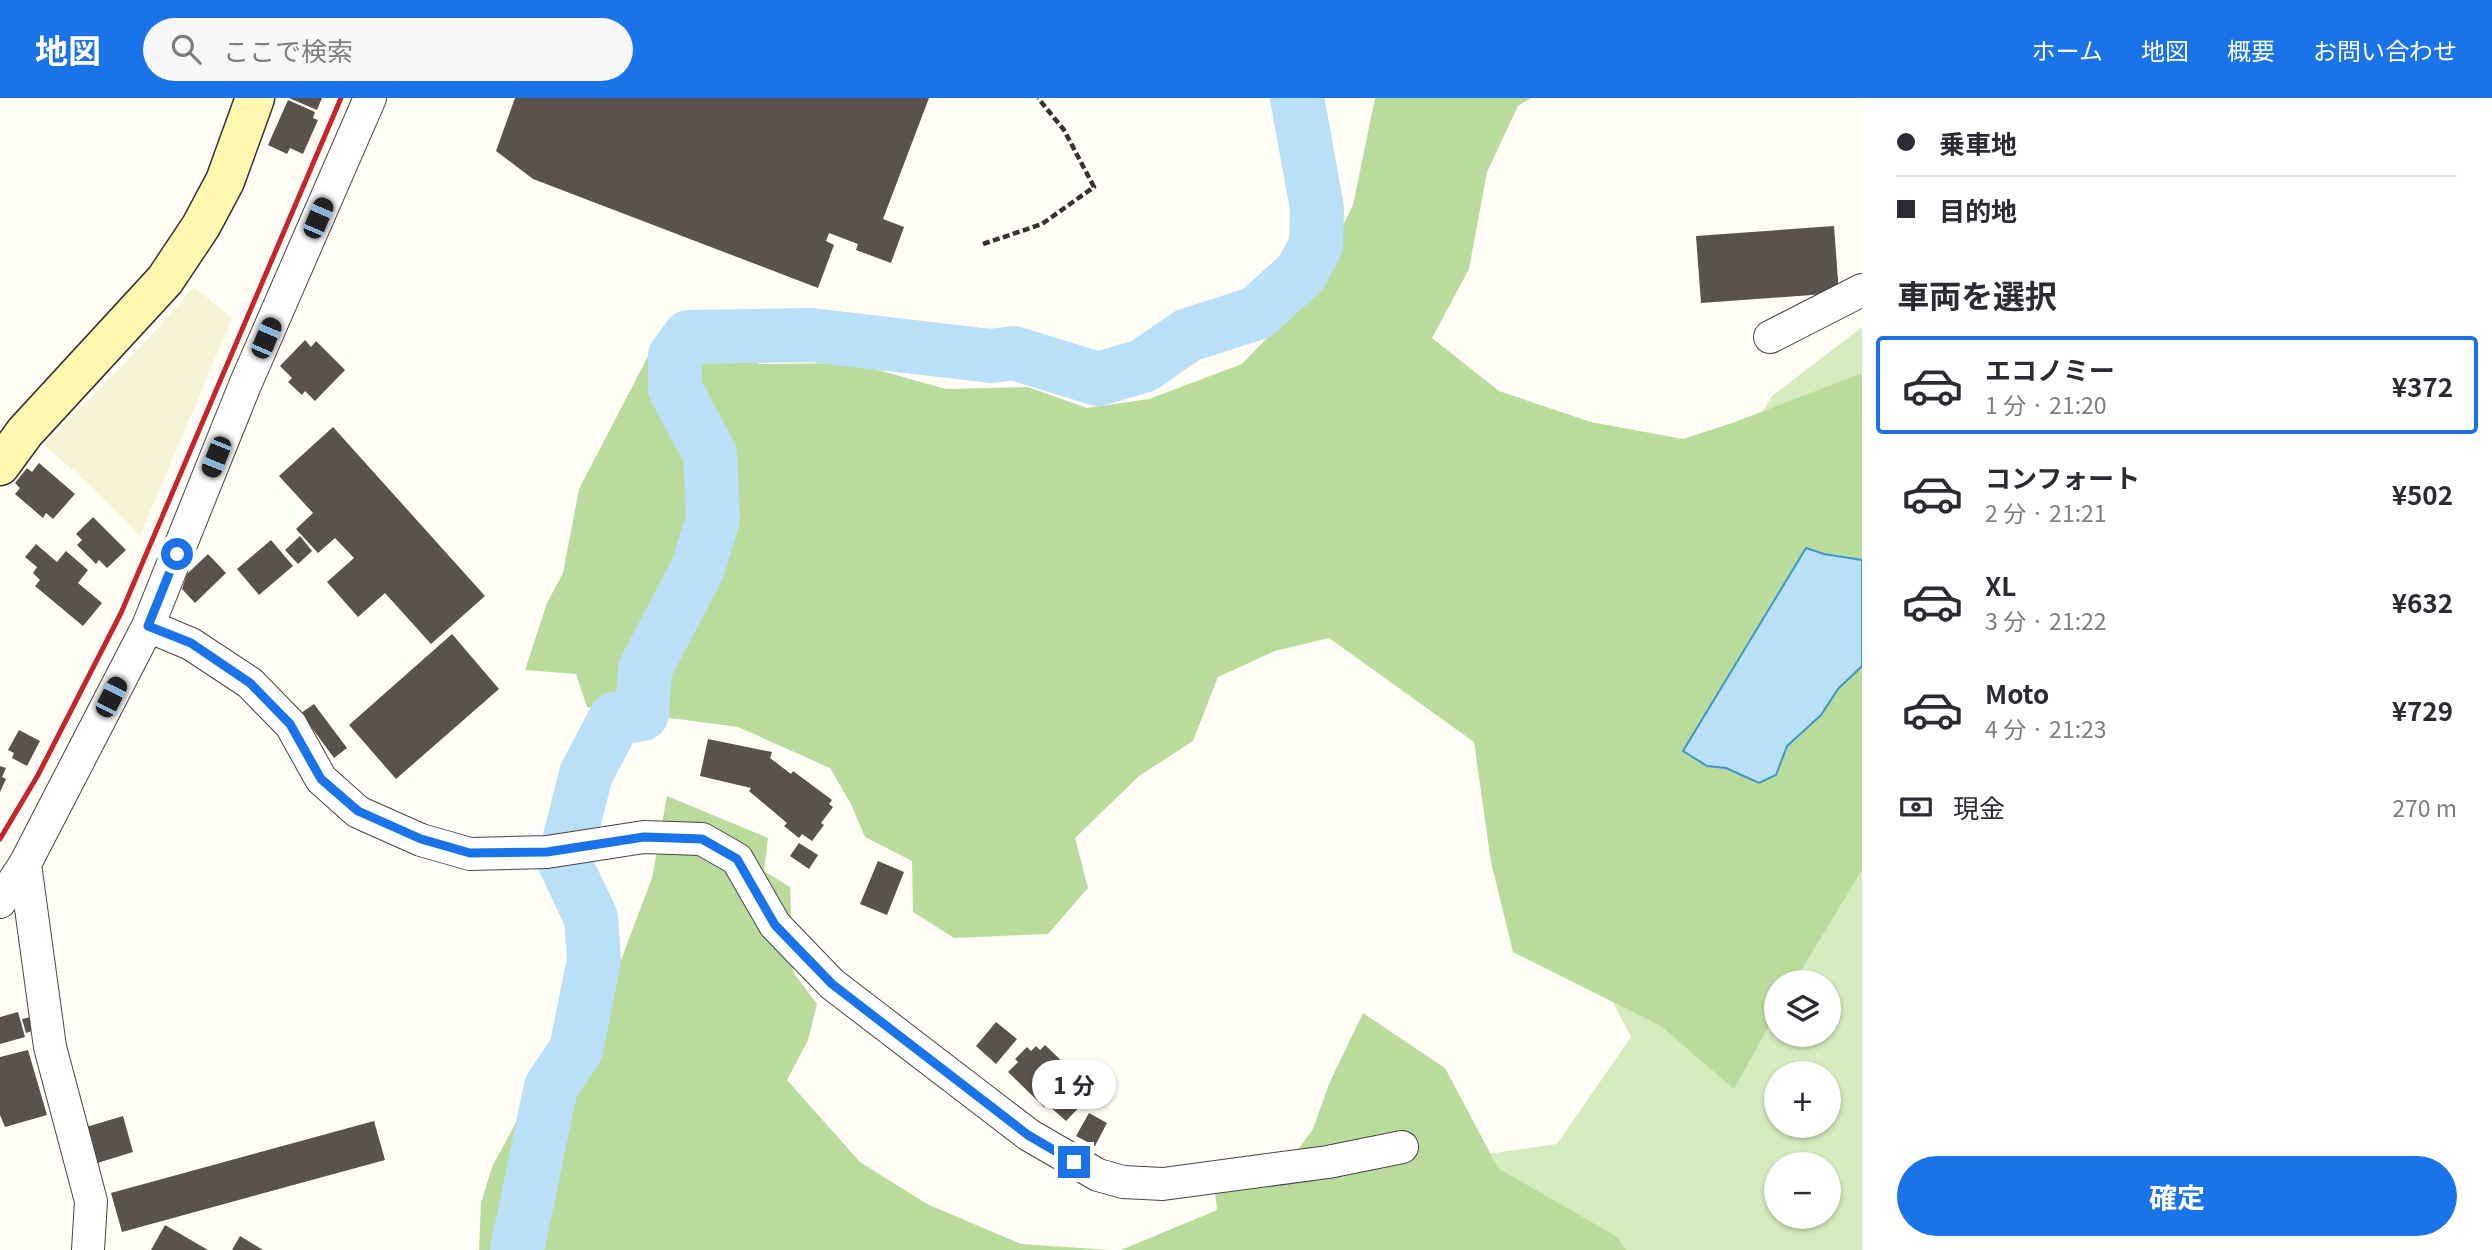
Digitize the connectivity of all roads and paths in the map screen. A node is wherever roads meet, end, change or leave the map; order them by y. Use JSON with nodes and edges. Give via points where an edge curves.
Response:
{"nodes":[{"id":1,"x":255,"y":98,"type":"edge"},
{"id":2,"x":370,"y":98,"type":"edge"},
{"id":3,"x":1038,"y":98,"type":"edge"},
{"id":4,"x":983,"y":244,"type":"dead end"},
{"id":5,"x":1862,"y":290,"type":"edge"},
{"id":6,"x":1770,"y":337,"type":"dead end"},
{"id":7,"x":0,"y":466,"type":"edge"},
{"id":8,"x":148,"y":626,"type":"junction"},
{"id":9,"x":25,"y":864,"type":"junction"},
{"id":10,"x":0,"y":902,"type":"edge"},
{"id":11,"x":1402,"y":1147,"type":"dead end"},
{"id":12,"x":88,"y":1250,"type":"edge"}],
"edges":[{"from":1,"to":7,"type":"street","via":[[225,181],[165,279],[24,432]]},
{"from":2,"to":8,"type":"street","via":[[245,385]]},
{"from":3,"to":4,"type":"path","via":[[1063,131],[1094,187],[1042,224]]},
{"from":5,"to":6,"type":"street"},
{"from":8,"to":9,"type":"street"},
{"from":8,"to":11,"type":"street","via":[[191,643],[250,683],[290,724],[321,779],[358,811],[421,839],[470,853],[547,852],[644,837],[702,839],[737,859],[775,925],[832,984],[1028,1135],[1098,1175],[1123,1182],[1163,1184],[1328,1162]]},
{"from":9,"to":10,"type":"street"},
{"from":9,"to":12,"type":"street","via":[[50,1047],[91,1201]]}]}
